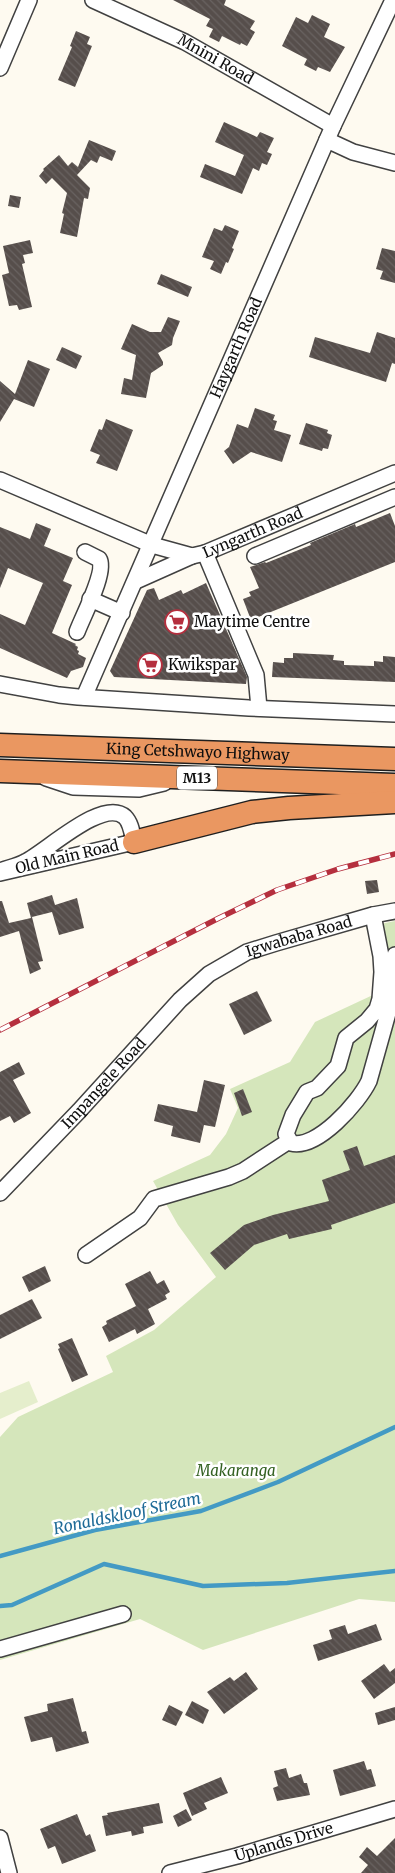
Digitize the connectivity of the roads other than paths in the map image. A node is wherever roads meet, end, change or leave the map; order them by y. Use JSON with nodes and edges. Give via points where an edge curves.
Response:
{"nodes":[{"id":1,"x":29,"y":0,"type":"edge"},
{"id":2,"x":93,"y":0,"type":"edge"},
{"id":3,"x":393,"y":0,"type":"edge"},
{"id":4,"x":0,"y":68,"type":"edge"},
{"id":5,"x":330,"y":133,"type":"junction"},
{"id":6,"x":395,"y":163,"type":"edge"},
{"id":7,"x":393,"y":478,"type":"edge"},
{"id":8,"x":0,"y":480,"type":"edge"},
{"id":9,"x":395,"y":498,"type":"edge"},
{"id":10,"x":152,"y":545,"type":"junction"},
{"id":11,"x":85,"y":552,"type":"dead end"},
{"id":12,"x":199,"y":555,"type":"junction"},
{"id":13,"x":255,"y":556,"type":"dead end"},
{"id":14,"x":136,"y":581,"type":"junction"},
{"id":15,"x":90,"y":599,"type":"junction"},
{"id":16,"x":122,"y":613,"type":"junction"},
{"id":17,"x":77,"y":632,"type":"dead end"},
{"id":18,"x":0,"y":684,"type":"edge"},
{"id":19,"x":84,"y":698,"type":"junction"},
{"id":20,"x":259,"y":708,"type":"junction"},
{"id":21,"x":395,"y":714,"type":"edge"},
{"id":22,"x":0,"y":745,"type":"edge"},
{"id":23,"x":395,"y":759,"type":"edge"},
{"id":24,"x":0,"y":771,"type":"edge"},
{"id":25,"x":395,"y":786,"type":"edge"},
{"id":26,"x":395,"y":802,"type":"edge"},
{"id":27,"x":134,"y":842,"type":"junction"},
{"id":28,"x":0,"y":872,"type":"edge"},
{"id":29,"x":395,"y":911,"type":"edge"},
{"id":30,"x":373,"y":915,"type":"junction"},
{"id":31,"x":395,"y":955,"type":"edge"},
{"id":32,"x":209,"y":974,"type":"joint"},
{"id":33,"x":385,"y":1000,"type":"junction"},
{"id":34,"x":289,"y":1141,"type":"junction"},
{"id":35,"x":0,"y":1193,"type":"edge"},
{"id":36,"x":86,"y":1256,"type":"dead end"},
{"id":37,"x":123,"y":1614,"type":"dead end"},
{"id":38,"x":0,"y":1649,"type":"edge"},
{"id":39,"x":395,"y":1809,"type":"edge"},
{"id":40,"x":0,"y":1838,"type":"edge"},
{"id":41,"x":9,"y":1873,"type":"edge"},
{"id":42,"x":170,"y":1873,"type":"edge"}],
"edges":[{"from":1,"to":4,"type":"street"},
{"from":2,"to":5,"type":"street","name":"Mnini Road","via":[[185,42]]},
{"from":3,"to":5,"type":"street","name":"Haygarth Road"},
{"from":5,"to":6,"type":"street","name":"Mnini Road","via":[[353,152]]},
{"from":5,"to":10,"type":"street","name":"Haygarth Road"},
{"from":7,"to":12,"type":"street","name":"Lyngarth Road"},
{"from":8,"to":10,"type":"street","name":"Lyngarth Road"},
{"from":9,"to":13,"type":"street"},
{"from":10,"to":12,"type":"street","name":"Lyngarth Road"},
{"from":10,"to":14,"type":"street","name":"Haygarth Road"},
{"from":11,"to":15,"type":"street","via":[[101,563]]},
{"from":12,"to":14,"type":"street"},
{"from":12,"to":20,"type":"street","via":[[256,675]]},
{"from":14,"to":16,"type":"street","name":"Haygarth Road"},
{"from":15,"to":16,"type":"street"},
{"from":15,"to":17,"type":"street"},
{"from":16,"to":19,"type":"street","name":"Haygarth Road"},
{"from":18,"to":19,"type":"street"},
{"from":19,"to":20,"type":"street"},
{"from":20,"to":21,"type":"street"},
{"from":22,"to":23,"type":"highway","name":"King Cetshwayo Highway","number":"M13"},
{"from":24,"to":25,"type":"highway","name":"King Cetshwayo Highway","number":"M13"},
{"from":26,"to":27,"type":"highway","via":[[252,812]]},
{"from":27,"to":28,"type":"street","name":"Old Main Road"},
{"from":27,"to":28,"type":"street","via":[[124,816],[105,812],[26,862]]},
{"from":29,"to":30,"type":"street","name":"Igwababa Road"},
{"from":30,"to":32,"type":"street","name":"Igwababa Road","via":[[247,952]]},
{"from":30,"to":33,"type":"street"},
{"from":31,"to":33,"type":"street"},
{"from":32,"to":35,"type":"street","name":"Impangele Road","via":[[180,1000]]},
{"from":33,"to":34,"type":"street","via":[[346,1038],[338,1066],[333,1072],[308,1092],[288,1127]]},
{"from":33,"to":34,"type":"street","via":[[388,1013],[369,1081],[359,1099],[312,1140],[299,1144]]},
{"from":34,"to":36,"type":"street","via":[[230,1177],[154,1199],[143,1216]]},
{"from":37,"to":38,"type":"street"},
{"from":39,"to":42,"type":"street","name":"Uplands Drive"},
{"from":40,"to":41,"type":"street"}]}
